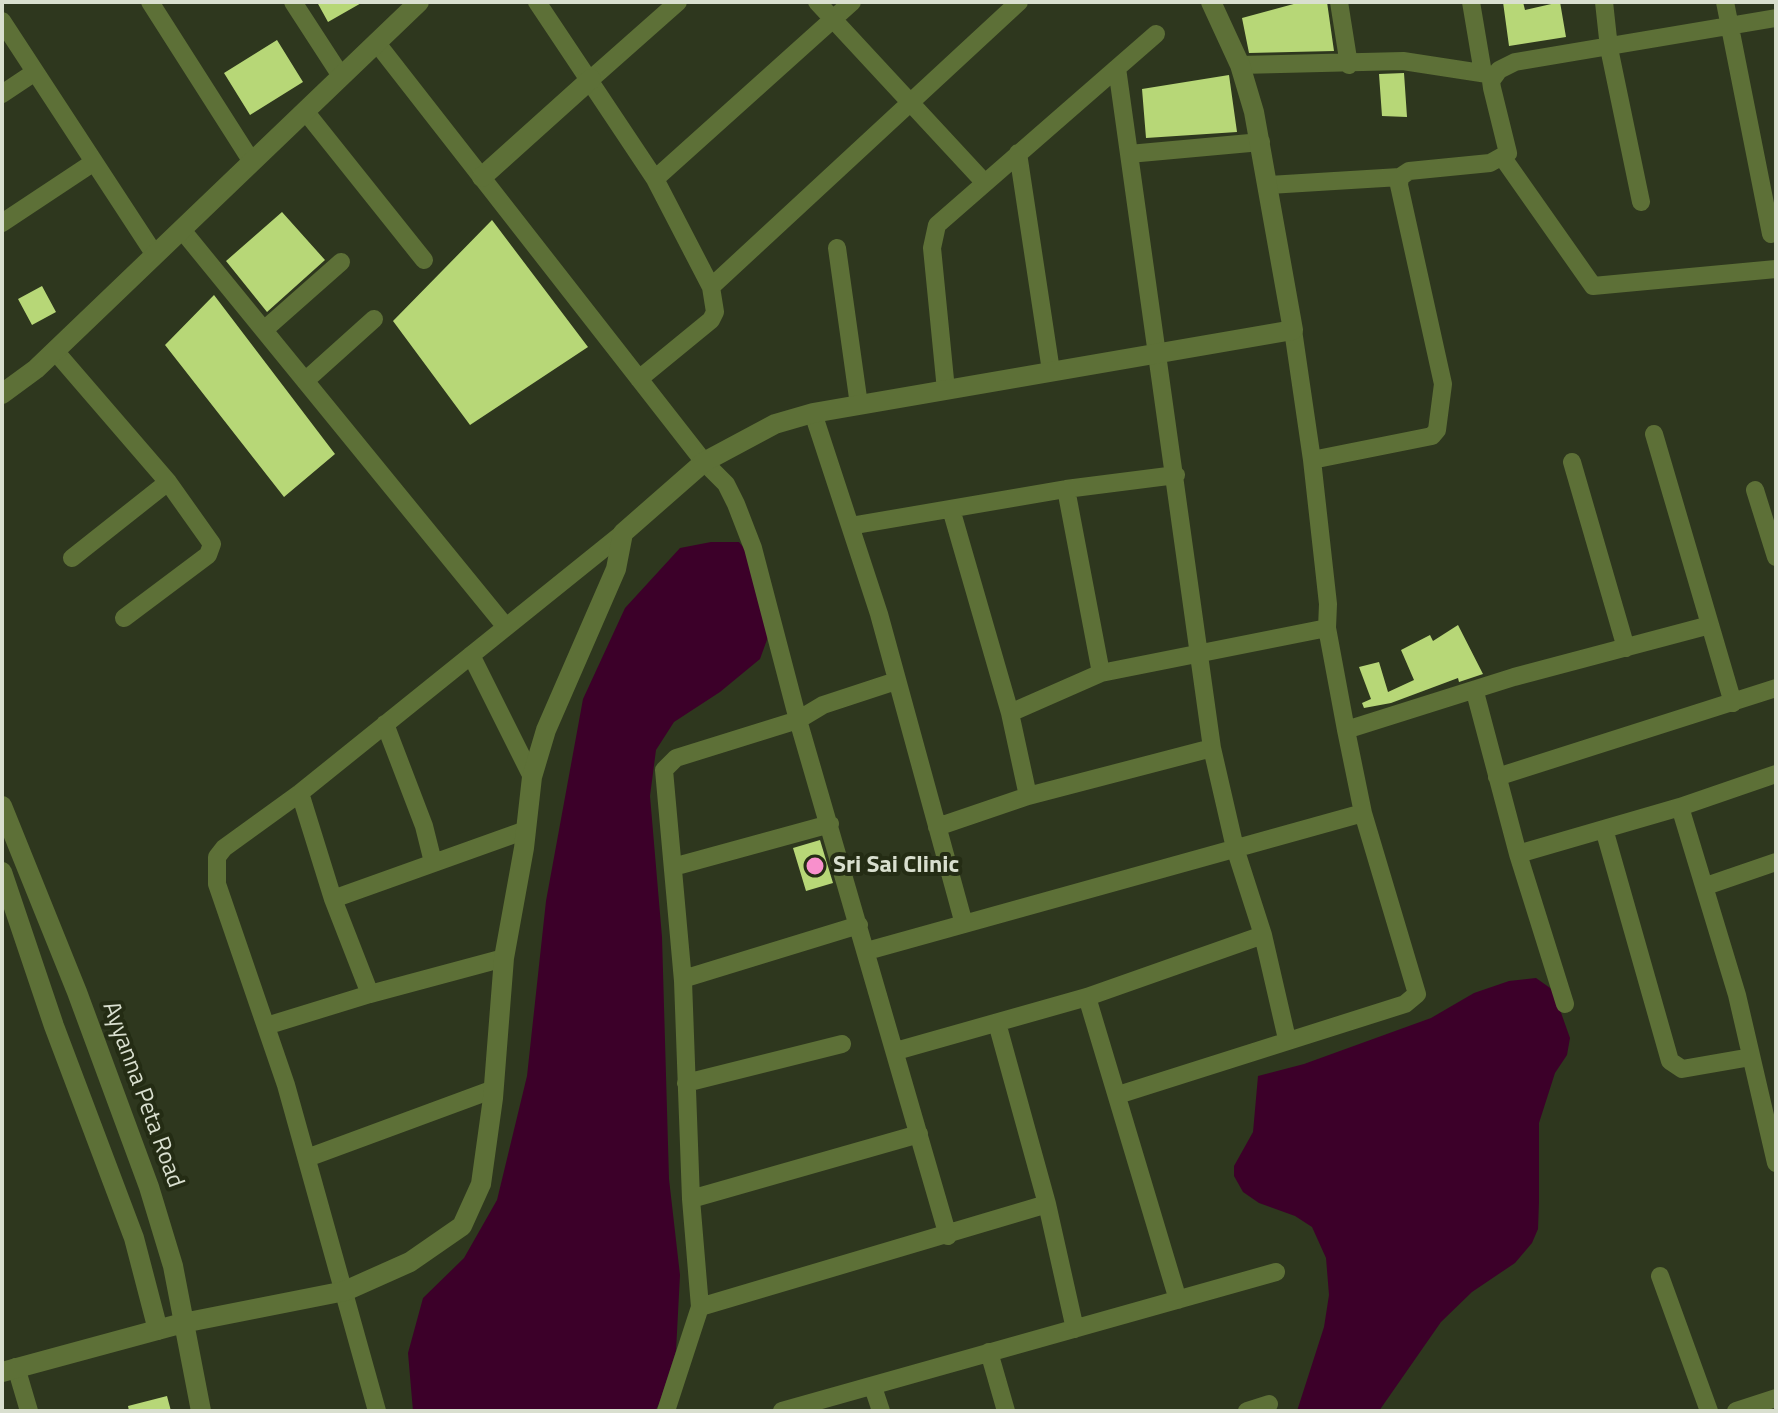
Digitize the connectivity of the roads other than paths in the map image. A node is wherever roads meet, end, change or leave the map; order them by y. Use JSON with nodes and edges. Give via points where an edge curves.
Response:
{"nodes":[{"id":1,"x":150,"y":2,"type":"edge"},
{"id":2,"x":293,"y":2,"type":"edge"},
{"id":3,"x":419,"y":2,"type":"edge"},
{"id":4,"x":537,"y":2,"type":"edge"},
{"id":5,"x":678,"y":2,"type":"edge"},
{"id":6,"x":817,"y":2,"type":"edge"},
{"id":7,"x":852,"y":2,"type":"edge"},
{"id":8,"x":1019,"y":2,"type":"edge"},
{"id":9,"x":1211,"y":2,"type":"edge"},
{"id":10,"x":1339,"y":2,"type":"edge"},
{"id":11,"x":1471,"y":2,"type":"edge"},
{"id":12,"x":1604,"y":2,"type":"edge"},
{"id":13,"x":1725,"y":2,"type":"edge"},
{"id":14,"x":1776,"y":18,"type":"edge"},
{"id":15,"x":833,"y":20,"type":"junction"},
{"id":16,"x":2,"y":21,"type":"edge"},
{"id":17,"x":1729,"y":29,"type":"junction"},
{"id":18,"x":1156,"y":34,"type":"dead end"},
{"id":19,"x":376,"y":42,"type":"junction"},
{"id":20,"x":1609,"y":48,"type":"junction"},
{"id":21,"x":1240,"y":65,"type":"junction"},
{"id":22,"x":1349,"y":65,"type":"junction"},
{"id":23,"x":1117,"y":68,"type":"junction"},
{"id":24,"x":35,"y":72,"type":"junction"},
{"id":25,"x":1488,"y":74,"type":"junction"},
{"id":26,"x":341,"y":76,"type":"junction"},
{"id":27,"x":591,"y":79,"type":"junction"},
{"id":28,"x":2,"y":94,"type":"edge"},
{"id":29,"x":908,"y":104,"type":"junction"},
{"id":30,"x":305,"y":111,"type":"junction"},
{"id":31,"x":1261,"y":142,"type":"junction"},
{"id":32,"x":1018,"y":153,"type":"junction"},
{"id":33,"x":1129,"y":154,"type":"junction"},
{"id":34,"x":1503,"y":158,"type":"junction"},
{"id":35,"x":94,"y":162,"type":"junction"},
{"id":36,"x":252,"y":162,"type":"junction"},
{"id":37,"x":482,"y":177,"type":"junction"},
{"id":38,"x":1400,"y":177,"type":"junction"},
{"id":39,"x":655,"y":179,"type":"junction"},
{"id":40,"x":984,"y":182,"type":"junction"},
{"id":41,"x":1269,"y":185,"type":"junction"},
{"id":42,"x":1641,"y":202,"type":"dead end"},
{"id":43,"x":2,"y":223,"type":"edge"},
{"id":44,"x":182,"y":230,"type":"junction"},
{"id":45,"x":1771,"y":234,"type":"dead end"},
{"id":46,"x":837,"y":248,"type":"dead end"},
{"id":47,"x":155,"y":255,"type":"junction"},
{"id":48,"x":424,"y":260,"type":"dead end"},
{"id":49,"x":341,"y":262,"type":"dead end"},
{"id":50,"x":1776,"y":269,"type":"edge"},
{"id":51,"x":711,"y":287,"type":"junction"},
{"id":52,"x":374,"y":319,"type":"dead end"},
{"id":53,"x":264,"y":330,"type":"junction"},
{"id":54,"x":1293,"y":330,"type":"junction"},
{"id":55,"x":55,"y":351,"type":"junction"},
{"id":56,"x":1159,"y":352,"type":"junction"},
{"id":57,"x":1051,"y":371,"type":"junction"},
{"id":58,"x":639,"y":379,"type":"junction"},
{"id":59,"x":305,"y":381,"type":"junction"},
{"id":60,"x":946,"y":390,"type":"junction"},
{"id":61,"x":2,"y":394,"type":"edge"},
{"id":62,"x":859,"y":405,"type":"junction"},
{"id":63,"x":813,"y":413,"type":"junction"},
{"id":64,"x":1654,"y":434,"type":"dead end"},
{"id":65,"x":1312,"y":460,"type":"junction"},
{"id":66,"x":704,"y":462,"type":"junction"},
{"id":67,"x":1572,"y":462,"type":"dead end"},
{"id":68,"x":1176,"y":475,"type":"junction"},
{"id":69,"x":168,"y":482,"type":"junction"},
{"id":70,"x":1066,"y":489,"type":"junction"},
{"id":71,"x":1755,"y":490,"type":"dead end"},
{"id":72,"x":951,"y":509,"type":"junction"},
{"id":73,"x":850,"y":526,"type":"junction"},
{"id":74,"x":623,"y":533,"type":"junction"},
{"id":75,"x":1776,"y":557,"type":"edge"},
{"id":76,"x":72,"y":558,"type":"dead end"},
{"id":77,"x":124,"y":618,"type":"dead end"},
{"id":78,"x":1710,"y":625,"type":"junction"},
{"id":79,"x":506,"y":627,"type":"junction"},
{"id":80,"x":1327,"y":628,"type":"junction"},
{"id":81,"x":1626,"y":648,"type":"junction"},
{"id":82,"x":1199,"y":654,"type":"junction"},
{"id":83,"x":471,"y":655,"type":"junction"},
{"id":84,"x":1101,"y":673,"type":"junction"},
{"id":85,"x":896,"y":681,"type":"junction"},
{"id":86,"x":1776,"y":688,"type":"edge"},
{"id":87,"x":1475,"y":692,"type":"junction"},
{"id":88,"x":1733,"y":703,"type":"junction"},
{"id":89,"x":1010,"y":713,"type":"junction"},
{"id":90,"x":798,"y":720,"type":"junction"},
{"id":91,"x":385,"y":724,"type":"junction"},
{"id":92,"x":1346,"y":730,"type":"junction"},
{"id":93,"x":1212,"y":748,"type":"junction"},
{"id":94,"x":1776,"y":774,"type":"edge"},
{"id":95,"x":532,"y":777,"type":"junction"},
{"id":96,"x":1497,"y":777,"type":"junction"},
{"id":97,"x":300,"y":793,"type":"junction"},
{"id":98,"x":1028,"y":796,"type":"junction"},
{"id":99,"x":2,"y":806,"type":"edge"},
{"id":100,"x":1680,"y":807,"type":"junction"},
{"id":101,"x":1363,"y":813,"type":"junction"},
{"id":102,"x":830,"y":824,"type":"junction"},
{"id":103,"x":937,"y":827,"type":"junction"},
{"id":104,"x":1604,"y":829,"type":"junction"},
{"id":105,"x":526,"y":830,"type":"junction"},
{"id":106,"x":1235,"y":848,"type":"junction"},
{"id":107,"x":1518,"y":854,"type":"junction"},
{"id":108,"x":433,"y":862,"type":"junction"},
{"id":109,"x":1776,"y":862,"type":"edge"},
{"id":110,"x":673,"y":867,"type":"junction"},
{"id":111,"x":2,"y":872,"type":"edge"},
{"id":112,"x":1706,"y":886,"type":"junction"},
{"id":113,"x":333,"y":899,"type":"junction"},
{"id":114,"x":964,"y":924,"type":"junction"},
{"id":115,"x":859,"y":925,"type":"junction"},
{"id":116,"x":1263,"y":935,"type":"junction"},
{"id":117,"x":867,"y":951,"type":"junction"},
{"id":118,"x":504,"y":958,"type":"junction"},
{"id":119,"x":683,"y":979,"type":"junction"},
{"id":120,"x":370,"y":994,"type":"junction"},
{"id":121,"x":1087,"y":997,"type":"junction"},
{"id":122,"x":1565,"y":1004,"type":"dead end"},
{"id":123,"x":997,"y":1023,"type":"junction"},
{"id":124,"x":266,"y":1026,"type":"junction"},
{"id":125,"x":1287,"y":1039,"type":"junction"},
{"id":126,"x":842,"y":1044,"type":"dead end"},
{"id":127,"x":896,"y":1051,"type":"junction"},
{"id":128,"x":1751,"y":1057,"type":"junction"},
{"id":129,"x":686,"y":1083,"type":"junction"},
{"id":130,"x":494,"y":1089,"type":"junction"},
{"id":131,"x":1118,"y":1095,"type":"junction"},
{"id":132,"x":919,"y":1134,"type":"junction"},
{"id":133,"x":307,"y":1158,"type":"junction"},
{"id":134,"x":1776,"y":1163,"type":"edge"},
{"id":135,"x":691,"y":1199,"type":"junction"},
{"id":136,"x":1047,"y":1204,"type":"junction"},
{"id":137,"x":948,"y":1236,"type":"junction"},
{"id":138,"x":1276,"y":1272,"type":"dead end"},
{"id":139,"x":1660,"y":1276,"type":"dead end"},
{"id":140,"x":345,"y":1291,"type":"junction"},
{"id":141,"x":1178,"y":1300,"type":"junction"},
{"id":142,"x":700,"y":1307,"type":"junction"},
{"id":143,"x":183,"y":1323,"type":"junction"},
{"id":144,"x":1075,"y":1329,"type":"junction"},
{"id":145,"x":158,"y":1330,"type":"junction"},
{"id":146,"x":989,"y":1352,"type":"junction"},
{"id":147,"x":9,"y":1369,"type":"edge"},
{"id":148,"x":873,"y":1387,"type":"junction"},
{"id":149,"x":1776,"y":1398,"type":"edge"},
{"id":150,"x":1269,"y":1404,"type":"dead end"},
{"id":151,"x":29,"y":1411,"type":"edge"},
{"id":152,"x":201,"y":1411,"type":"edge"},
{"id":153,"x":377,"y":1411,"type":"edge"},
{"id":154,"x":666,"y":1411,"type":"edge"},
{"id":155,"x":782,"y":1411,"type":"edge"},
{"id":156,"x":881,"y":1411,"type":"edge"},
{"id":157,"x":1006,"y":1411,"type":"edge"},
{"id":158,"x":1247,"y":1411,"type":"edge"},
{"id":159,"x":1709,"y":1411,"type":"edge"},
{"id":160,"x":1736,"y":1411,"type":"edge"}],
"edges":[{"from":1,"to":36,"type":"street"},
{"from":2,"to":26,"type":"street"},
{"from":3,"to":19,"type":"street"},
{"from":4,"to":27,"type":"street"},
{"from":5,"to":27,"type":"street"},
{"from":6,"to":15,"type":"street"},
{"from":7,"to":15,"type":"street"},
{"from":8,"to":29,"type":"street"},
{"from":9,"to":21,"type":"street"},
{"from":10,"to":22,"type":"street"},
{"from":11,"to":25,"type":"street"},
{"from":12,"to":20,"type":"street"},
{"from":13,"to":17,"type":"street"},
{"from":14,"to":17,"type":"street"},
{"from":15,"to":29,"type":"street"},
{"from":15,"to":39,"type":"street"},
{"from":16,"to":24,"type":"street"},
{"from":17,"to":20,"type":"street"},
{"from":17,"to":45,"type":"street"},
{"from":18,"to":23,"type":"street"},
{"from":19,"to":26,"type":"street"},
{"from":19,"to":37,"type":"street"},
{"from":20,"to":25,"type":"street","via":[[1515,62]]},
{"from":20,"to":42,"type":"street"},
{"from":21,"to":22,"type":"street"},
{"from":21,"to":31,"type":"street"},
{"from":22,"to":25,"type":"street","via":[[1403,61]]},
{"from":23,"to":32,"type":"street"},
{"from":23,"to":33,"type":"street"},
{"from":24,"to":28,"type":"street"},
{"from":24,"to":35,"type":"street"},
{"from":25,"to":34,"type":"street","via":[[1509,146]]},
{"from":26,"to":30,"type":"street"},
{"from":27,"to":37,"type":"street"},
{"from":27,"to":39,"type":"street"},
{"from":29,"to":40,"type":"street"},
{"from":29,"to":51,"type":"street"},
{"from":30,"to":36,"type":"street"},
{"from":30,"to":48,"type":"street"},
{"from":31,"to":33,"type":"street"},
{"from":31,"to":41,"type":"street"},
{"from":32,"to":40,"type":"street"},
{"from":32,"to":57,"type":"street"},
{"from":33,"to":56,"type":"street"},
{"from":34,"to":38,"type":"street","via":[[1409,171]]},
{"from":34,"to":50,"type":"street","via":[[1593,286]]},
{"from":35,"to":43,"type":"street"},
{"from":35,"to":47,"type":"street"},
{"from":36,"to":44,"type":"street"},
{"from":37,"to":58,"type":"street"},
{"from":38,"to":41,"type":"street"},
{"from":38,"to":65,"type":"street","via":[[1398,192],[1443,384],[1440,424],[1432,436]]},
{"from":39,"to":51,"type":"street"},
{"from":40,"to":60,"type":"street","via":[[941,219],[934,232]]},
{"from":41,"to":54,"type":"street"},
{"from":44,"to":47,"type":"street"},
{"from":44,"to":53,"type":"street"},
{"from":46,"to":62,"type":"street"},
{"from":47,"to":55,"type":"street"},
{"from":49,"to":53,"type":"street"},
{"from":51,"to":58,"type":"street","via":[[711,320]]},
{"from":52,"to":59,"type":"street"},
{"from":53,"to":59,"type":"street"},
{"from":54,"to":56,"type":"street"},
{"from":54,"to":65,"type":"street"},
{"from":55,"to":61,"type":"street"},
{"from":55,"to":69,"type":"street"},
{"from":56,"to":57,"type":"street"},
{"from":56,"to":68,"type":"street"},
{"from":57,"to":60,"type":"street"},
{"from":58,"to":66,"type":"street"},
{"from":59,"to":79,"type":"street"},
{"from":60,"to":62,"type":"street"},
{"from":62,"to":63,"type":"street"},
{"from":63,"to":66,"type":"street","via":[[775,424]]},
{"from":63,"to":73,"type":"street"},
{"from":64,"to":78,"type":"street"},
{"from":65,"to":80,"type":"street"},
{"from":66,"to":74,"type":"street"},
{"from":66,"to":90,"type":"street","via":[[726,484],[746,525]]},
{"from":67,"to":81,"type":"street"},
{"from":68,"to":70,"type":"street"},
{"from":68,"to":82,"type":"street"},
{"from":69,"to":76,"type":"street"},
{"from":69,"to":77,"type":"street","via":[[206,532],[211,550]]},
{"from":70,"to":72,"type":"street"},
{"from":70,"to":84,"type":"street"},
{"from":71,"to":75,"type":"street"},
{"from":72,"to":73,"type":"street"},
{"from":72,"to":89,"type":"street"},
{"from":73,"to":85,"type":"street"},
{"from":74,"to":79,"type":"street"},
{"from":74,"to":95,"type":"street","via":[[616,569],[561,690]]},
{"from":78,"to":81,"type":"street"},
{"from":78,"to":88,"type":"street"},
{"from":79,"to":83,"type":"street"},
{"from":80,"to":82,"type":"street"},
{"from":80,"to":92,"type":"street"},
{"from":81,"to":87,"type":"street"},
{"from":82,"to":84,"type":"street"},
{"from":82,"to":93,"type":"street"},
{"from":83,"to":91,"type":"street"},
{"from":83,"to":95,"type":"street"},
{"from":84,"to":89,"type":"street"},
{"from":85,"to":90,"type":"street","via":[[823,705]]},
{"from":85,"to":103,"type":"street"},
{"from":86,"to":88,"type":"street"},
{"from":87,"to":92,"type":"street"},
{"from":87,"to":96,"type":"street"},
{"from":88,"to":96,"type":"street"},
{"from":89,"to":98,"type":"street"},
{"from":90,"to":102,"type":"street"},
{"from":90,"to":110,"type":"street","via":[[670,761],[664,773]]},
{"from":91,"to":97,"type":"street"},
{"from":91,"to":108,"type":"street"},
{"from":92,"to":101,"type":"street"},
{"from":93,"to":98,"type":"street"},
{"from":93,"to":106,"type":"street"},
{"from":94,"to":100,"type":"street"},
{"from":95,"to":105,"type":"street"},
{"from":96,"to":107,"type":"street"},
{"from":97,"to":113,"type":"street"},
{"from":97,"to":124,"type":"street","via":[[217,857],[217,884]]},
{"from":98,"to":103,"type":"street"},
{"from":99,"to":143,"type":"street","name":"Ayyanna Peta Road","via":[[149,1187],[173,1266]]},
{"from":100,"to":104,"type":"street"},
{"from":100,"to":112,"type":"street"},
{"from":101,"to":106,"type":"street"},
{"from":101,"to":125,"type":"street","via":[[1417,994],[1405,1004]]},
{"from":102,"to":110,"type":"street"},
{"from":102,"to":115,"type":"street"},
{"from":103,"to":114,"type":"street"},
{"from":104,"to":107,"type":"street"},
{"from":104,"to":128,"type":"street","via":[[1670,1061],[1682,1069]]},
{"from":105,"to":108,"type":"street"},
{"from":105,"to":118,"type":"street"},
{"from":106,"to":114,"type":"street"},
{"from":106,"to":116,"type":"street"},
{"from":107,"to":122,"type":"street"},
{"from":108,"to":113,"type":"street"},
{"from":109,"to":112,"type":"street"},
{"from":110,"to":119,"type":"street"},
{"from":111,"to":145,"type":"street","via":[[134,1238]]},
{"from":112,"to":128,"type":"street"},
{"from":113,"to":120,"type":"street"},
{"from":114,"to":117,"type":"street"},
{"from":115,"to":117,"type":"street"},
{"from":115,"to":119,"type":"street"},
{"from":116,"to":121,"type":"street"},
{"from":116,"to":125,"type":"street"},
{"from":117,"to":127,"type":"street"},
{"from":118,"to":120,"type":"street"},
{"from":118,"to":130,"type":"street"},
{"from":119,"to":129,"type":"street"},
{"from":120,"to":124,"type":"street"},
{"from":121,"to":123,"type":"street"},
{"from":121,"to":131,"type":"street"},
{"from":123,"to":127,"type":"street"},
{"from":123,"to":136,"type":"street"},
{"from":124,"to":133,"type":"street"},
{"from":125,"to":131,"type":"street"},
{"from":126,"to":129,"type":"street"},
{"from":127,"to":132,"type":"street"},
{"from":128,"to":134,"type":"street"},
{"from":129,"to":135,"type":"street"},
{"from":130,"to":133,"type":"street"},
{"from":130,"to":140,"type":"street","via":[[481,1184],[462,1226],[410,1262]]},
{"from":131,"to":141,"type":"street"},
{"from":132,"to":135,"type":"street"},
{"from":132,"to":137,"type":"street"},
{"from":133,"to":140,"type":"street"},
{"from":135,"to":142,"type":"street"},
{"from":136,"to":137,"type":"street"},
{"from":136,"to":144,"type":"street"},
{"from":137,"to":142,"type":"street"},
{"from":138,"to":141,"type":"street"},
{"from":139,"to":159,"type":"street"},
{"from":140,"to":143,"type":"street"},
{"from":140,"to":153,"type":"street"},
{"from":141,"to":144,"type":"street"},
{"from":142,"to":154,"type":"street"},
{"from":143,"to":145,"type":"street"},
{"from":143,"to":152,"type":"street","name":"Ayyanna Peta Road"},
{"from":144,"to":146,"type":"street"},
{"from":145,"to":147,"type":"street"},
{"from":146,"to":148,"type":"street"},
{"from":146,"to":157,"type":"street"},
{"from":147,"to":151,"type":"street"},
{"from":148,"to":155,"type":"street"},
{"from":148,"to":156,"type":"street"},
{"from":149,"to":160,"type":"street"},
{"from":150,"to":158,"type":"street"}]}
